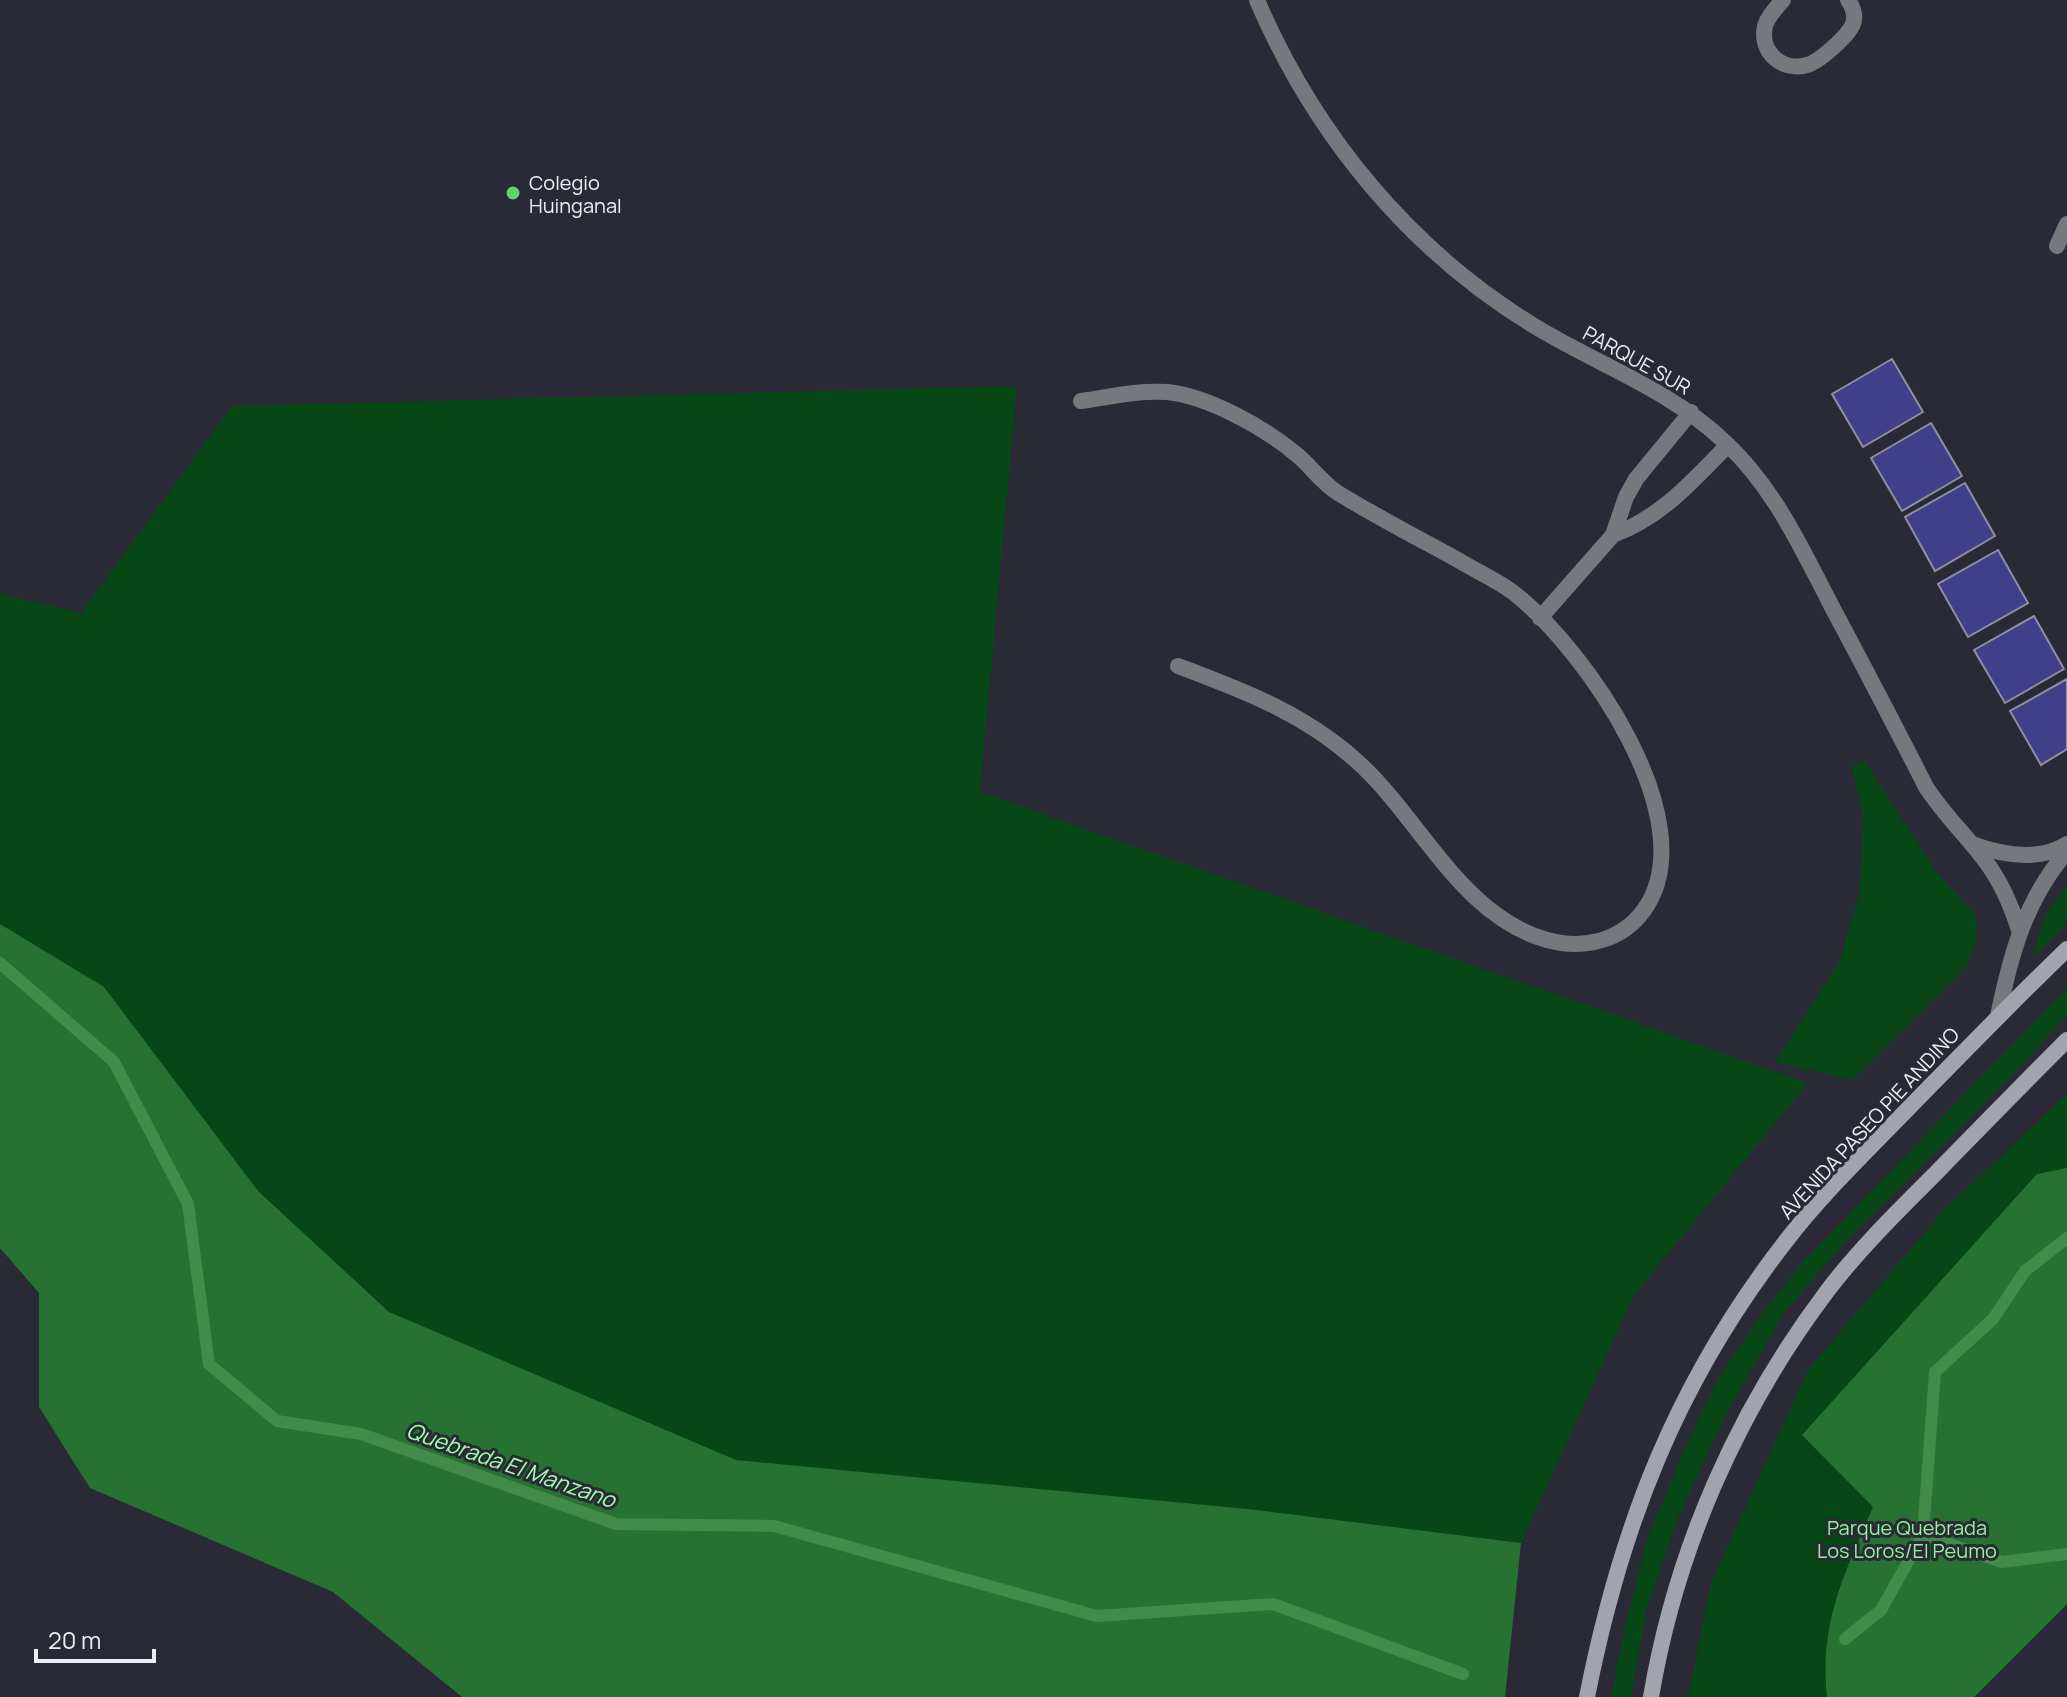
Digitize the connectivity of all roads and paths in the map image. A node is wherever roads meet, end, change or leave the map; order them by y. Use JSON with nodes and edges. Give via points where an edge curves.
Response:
{"nodes":[{"id":1,"x":1257,"y":0,"type":"edge"},
{"id":2,"x":1783,"y":0,"type":"edge"},
{"id":3,"x":1848,"y":0,"type":"edge"},
{"id":4,"x":2067,"y":224,"type":"edge"},
{"id":5,"x":2057,"y":246,"type":"dead end"},
{"id":6,"x":1081,"y":401,"type":"dead end"},
{"id":7,"x":1691,"y":412,"type":"junction"},
{"id":8,"x":1728,"y":445,"type":"junction"},
{"id":9,"x":1613,"y":535,"type":"junction"},
{"id":10,"x":1540,"y":618,"type":"junction"},
{"id":11,"x":1178,"y":666,"type":"dead end"},
{"id":12,"x":1970,"y":843,"type":"junction"},
{"id":13,"x":2067,"y":844,"type":"edge"},
{"id":14,"x":2067,"y":851,"type":"edge"},
{"id":15,"x":2019,"y":930,"type":"junction"},
{"id":16,"x":2067,"y":949,"type":"edge"},
{"id":17,"x":1998,"y":1016,"type":"junction"},
{"id":18,"x":2067,"y":1040,"type":"edge"},
{"id":19,"x":1587,"y":1697,"type":"edge"},
{"id":20,"x":1651,"y":1697,"type":"edge"}],
"edges":[{"from":1,"to":7,"type":"street","name":"PARQUE SUR","via":[[1326,128],[1419,237],[1535,327]]},
{"from":2,"to":3,"type":"street","via":[[1766,22],[1766,47],[1792,67],[1815,62],[1847,32],[1855,14]]},
{"from":4,"to":5,"type":"street"},
{"from":6,"to":10,"type":"street","via":[[1168,392],[1213,404],[1275,438],[1348,499],[1501,584]]},
{"from":7,"to":8,"type":"street","name":"PARQUE SUR"},
{"from":7,"to":9,"type":"street","via":[[1636,479]]},
{"from":8,"to":9,"type":"street","via":[[1667,506]]},
{"from":8,"to":12,"type":"street","name":"PARQUE SUR","via":[[1787,521],[1926,787]]},
{"from":9,"to":10,"type":"street"},
{"from":10,"to":11,"type":"street","via":[[1583,668],[1618,722],[1644,773],[1661,826],[1663,861],[1651,900],[1630,925],[1604,940],[1550,940],[1503,920],[1461,883],[1386,790],[1331,740],[1277,705]]},
{"from":12,"to":13,"type":"street","via":[[2027,855]]},
{"from":12,"to":15,"type":"street","name":"PARQUE SUR","via":[[1999,882]]},
{"from":14,"to":15,"type":"street"},
{"from":15,"to":17,"type":"street"},
{"from":16,"to":17,"type":"street","name":"AVENIDA PASEO PIE ANDINO"},
{"from":17,"to":19,"type":"street","name":"AVENIDA PASEO PIE ANDINO","via":[[1829,1189],[1778,1252],[1707,1357],[1644,1488],[1620,1556]]},
{"from":18,"to":20,"type":"street","via":[[1870,1240],[1792,1339],[1709,1495],[1671,1603]]}]}
